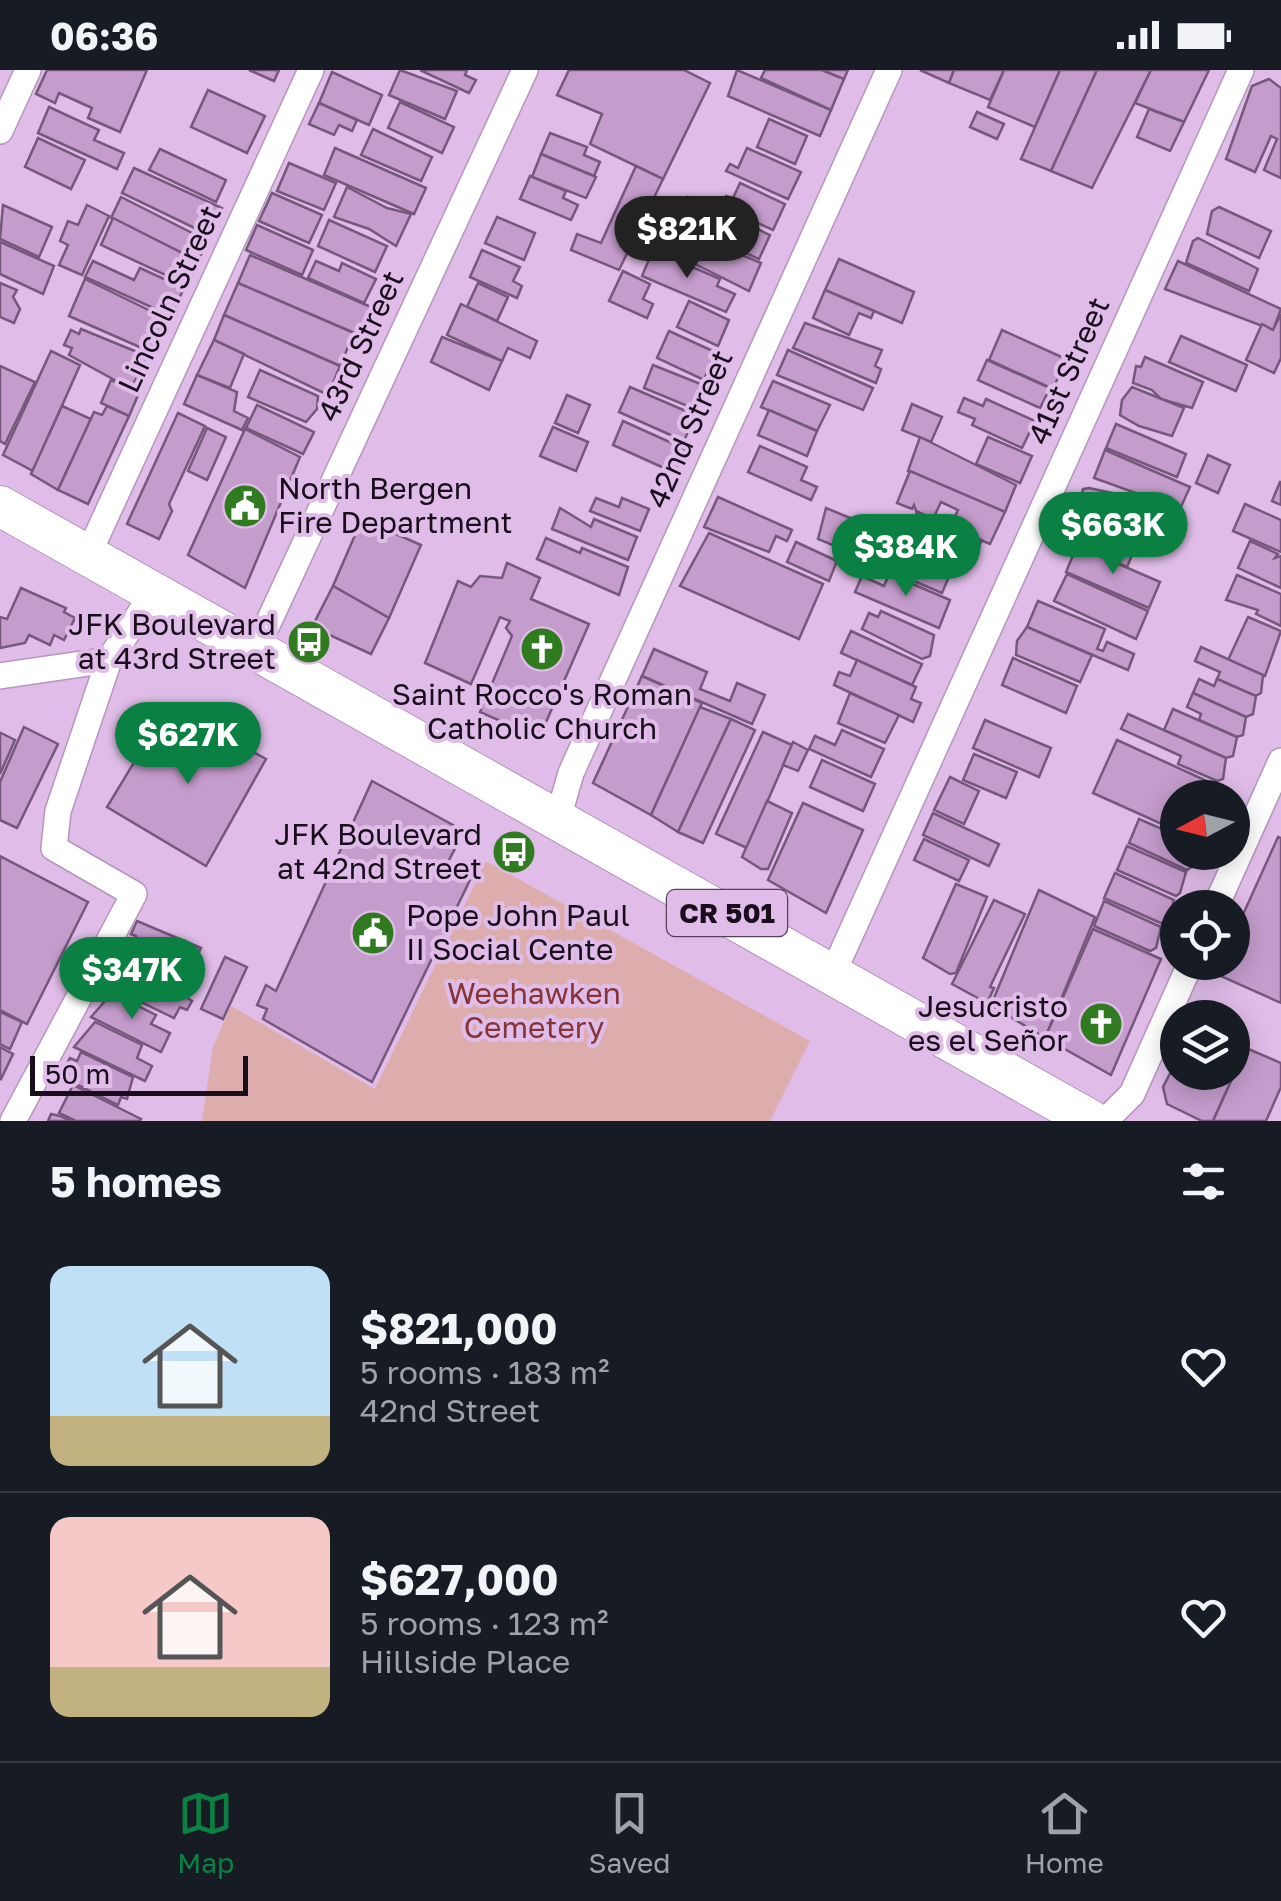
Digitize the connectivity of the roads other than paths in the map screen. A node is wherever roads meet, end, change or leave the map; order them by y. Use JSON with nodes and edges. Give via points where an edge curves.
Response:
{"nodes":[{"id":1,"x":28,"y":70,"type":"edge"},
{"id":2,"x":311,"y":70,"type":"edge"},
{"id":3,"x":525,"y":70,"type":"edge"},
{"id":4,"x":889,"y":70,"type":"edge"},
{"id":5,"x":1241,"y":70,"type":"edge"},
{"id":6,"x":0,"y":131,"type":"edge"},
{"id":7,"x":0,"y":506,"type":"edge"},
{"id":8,"x":88,"y":555,"type":"junction"},
{"id":9,"x":154,"y":592,"type":"junction"},
{"id":10,"x":256,"y":649,"type":"junction"},
{"id":11,"x":109,"y":660,"type":"junction"},
{"id":12,"x":0,"y":676,"type":"edge"},
{"id":13,"x":1281,"y":761,"type":"edge"},
{"id":14,"x":558,"y":818,"type":"junction"},
{"id":15,"x":1223,"y":890,"type":"edge"},
{"id":16,"x":833,"y":973,"type":"junction"},
{"id":17,"x":1182,"y":980,"type":"edge"},
{"id":18,"x":14,"y":1121,"type":"edge"},
{"id":19,"x":1092,"y":1121,"type":"edge"},
{"id":20,"x":1105,"y":1121,"type":"edge"}],
"edges":[{"from":1,"to":6,"type":"street"},
{"from":2,"to":8,"type":"street","name":"Lincoln Street"},
{"from":3,"to":10,"type":"street","name":"43rd Street"},
{"from":4,"to":14,"type":"street","name":"42nd Street","via":[[579,754]]},
{"from":5,"to":16,"type":"street","name":"41st Street"},
{"from":7,"to":8,"type":"main road","number":"CR 501"},
{"from":8,"to":9,"type":"main road","number":"CR 501"},
{"from":9,"to":10,"type":"main road","number":"CR 501"},
{"from":9,"to":11,"type":"street"},
{"from":10,"to":14,"type":"main road","number":"CR 501"},
{"from":11,"to":12,"type":"street"},
{"from":11,"to":18,"type":"street","via":[[58,811],[54,848],[134,894]]},
{"from":13,"to":15,"type":"street"},
{"from":14,"to":16,"type":"main road","number":"CR 501"},
{"from":16,"to":19,"type":"main road","number":"CR 501"},
{"from":17,"to":20,"type":"street","via":[[1132,1094]]}]}
